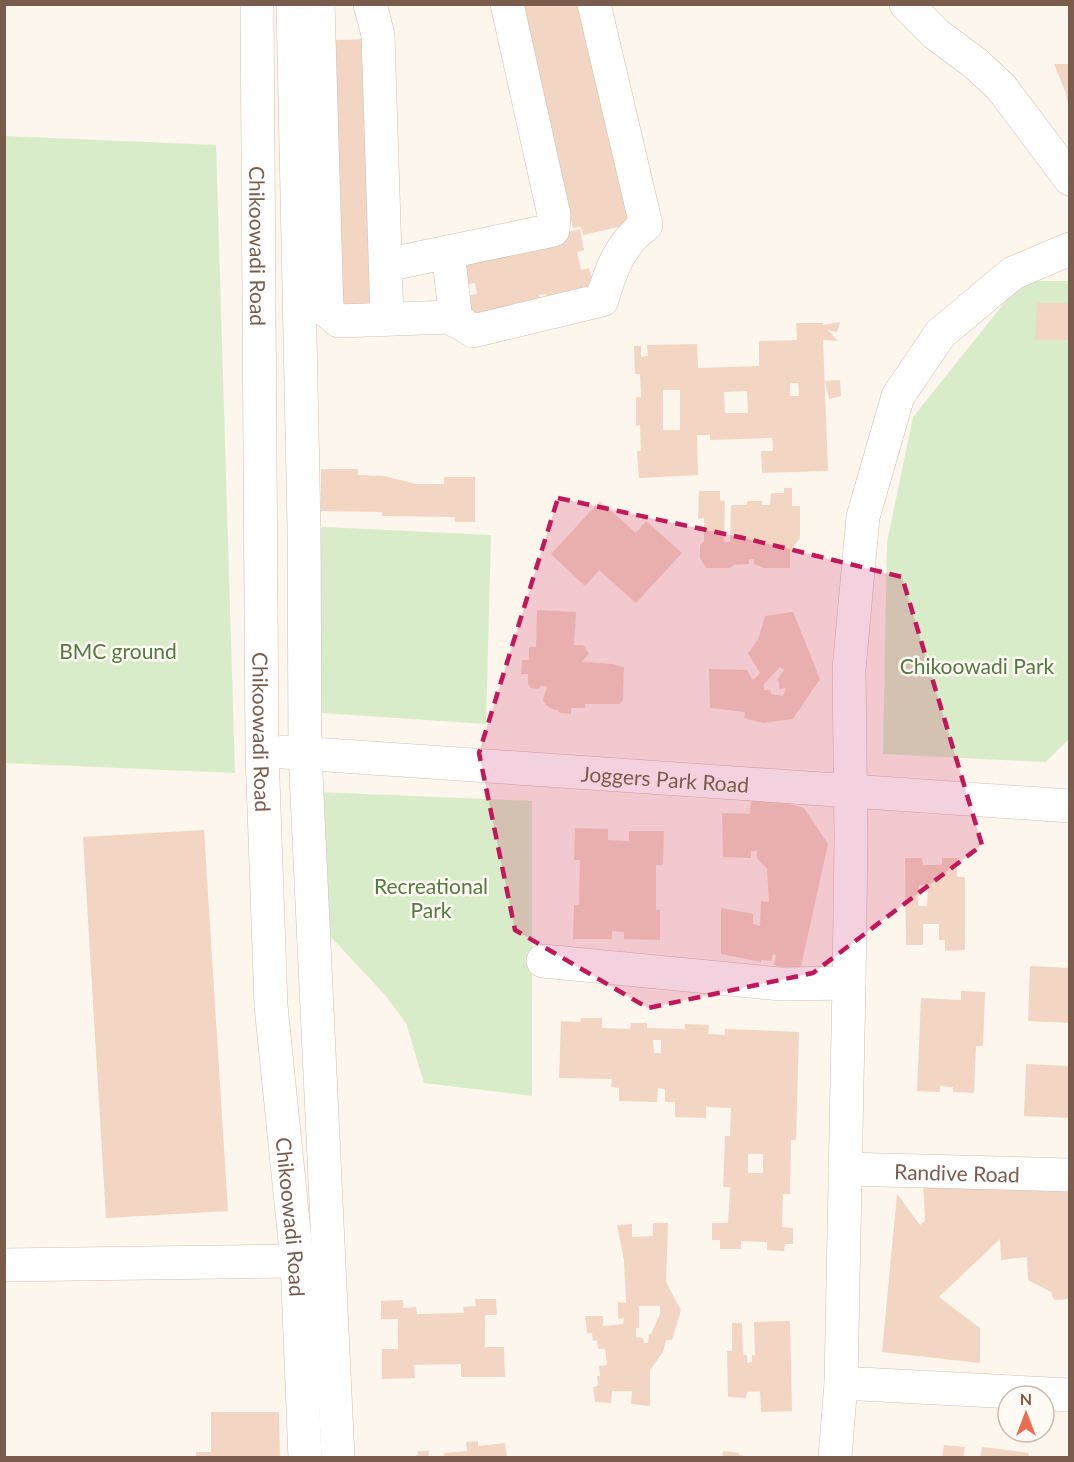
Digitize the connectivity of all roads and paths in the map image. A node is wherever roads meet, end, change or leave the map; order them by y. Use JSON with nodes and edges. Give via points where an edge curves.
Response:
{"nodes":[{"id":1,"x":257,"y":4,"type":"edge"},
{"id":2,"x":293,"y":4,"type":"edge"},
{"id":3,"x":318,"y":4,"type":"edge"},
{"id":4,"x":370,"y":4,"type":"edge"},
{"id":5,"x":507,"y":4,"type":"edge"},
{"id":6,"x":594,"y":4,"type":"edge"},
{"id":7,"x":906,"y":4,"type":"edge"},
{"id":8,"x":1070,"y":179,"type":"edge"},
{"id":9,"x":1070,"y":249,"type":"edge"},
{"id":10,"x":448,"y":252,"type":"junction"},
{"id":11,"x":386,"y":265,"type":"junction"},
{"id":12,"x":387,"y":319,"type":"junction"},
{"id":13,"x":456,"y":321,"type":"junction"},
{"id":14,"x":262,"y":752,"type":"junction"},
{"id":15,"x":305,"y":753,"type":"junction"},
{"id":16,"x":851,"y":792,"type":"junction"},
{"id":17,"x":1070,"y":806,"type":"edge"},
{"id":18,"x":543,"y":961,"type":"dead end"},
{"id":19,"x":849,"y":983,"type":"junction"},
{"id":20,"x":845,"y":1169,"type":"junction"},
{"id":21,"x":1070,"y":1175,"type":"edge"},
{"id":22,"x":297,"y":1262,"type":"junction"},
{"id":23,"x":4,"y":1265,"type":"edge"},
{"id":24,"x":841,"y":1383,"type":"junction"},
{"id":25,"x":1070,"y":1395,"type":"edge"},
{"id":26,"x":305,"y":1458,"type":"edge"},
{"id":27,"x":338,"y":1458,"type":"edge"},
{"id":28,"x":836,"y":1458,"type":"edge"}],
"edges":[{"from":1,"to":14,"type":"street","name":"Chikoowadi Road"},
{"from":2,"to":15,"type":"street","name":"Chikoowadi Road"},
{"from":3,"to":12,"type":"street","via":[[327,311],[339,321]]},
{"from":4,"to":11,"type":"street","via":[[378,35]]},
{"from":5,"to":10,"type":"street","via":[[554,215],[553,230]]},
{"from":6,"to":13,"type":"street","via":[[646,225],[622,249],[602,300],[473,331]]},
{"from":7,"to":8,"type":"street","via":[[1001,87]]},
{"from":9,"to":16,"type":"street","via":[[1012,273],[940,334],[898,396],[863,517],[849,669]]},
{"from":10,"to":11,"type":"street"},
{"from":10,"to":13,"type":"street"},
{"from":11,"to":12,"type":"street"},
{"from":12,"to":13,"type":"street","via":[[451,317]]},
{"from":14,"to":15,"type":"street","name":"Joggers Park Road"},
{"from":14,"to":22,"type":"street","name":"Chikoowadi Road","via":[[271,1006]]},
{"from":15,"to":16,"type":"street","name":"Joggers Park Road"},
{"from":15,"to":27,"type":"street","name":"Chikoowadi Road"},
{"from":16,"to":17,"type":"street","name":"Joggers Park Road"},
{"from":16,"to":19,"type":"street"},
{"from":18,"to":19,"type":"street","via":[[780,984]]},
{"from":19,"to":20,"type":"street"},
{"from":20,"to":21,"type":"street","name":"Randive Road"},
{"from":20,"to":24,"type":"street"},
{"from":22,"to":23,"type":"street"},
{"from":22,"to":26,"type":"street","name":"Chikoowadi Road"},
{"from":24,"to":25,"type":"street"},
{"from":24,"to":28,"type":"street"}]}
